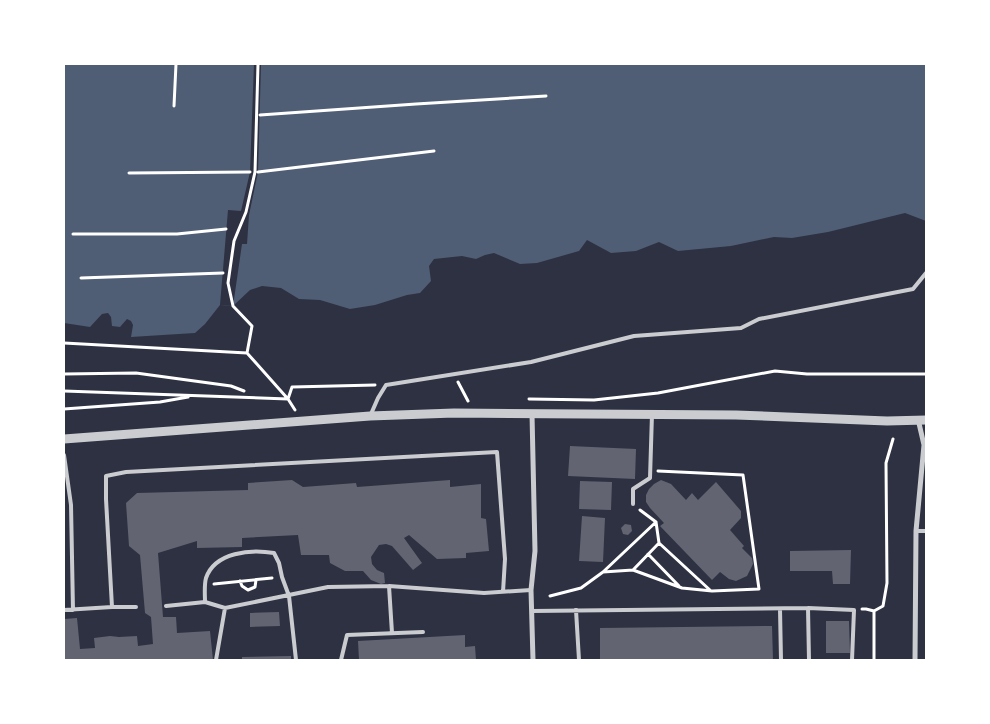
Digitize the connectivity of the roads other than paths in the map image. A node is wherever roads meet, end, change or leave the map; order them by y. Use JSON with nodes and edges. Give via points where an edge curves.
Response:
{"nodes":[{"id":1,"x":926,"y":273,"type":"edge"},
{"id":2,"x":532,"y":414,"type":"junction"},
{"id":3,"x":652,"y":414,"type":"junction"},
{"id":4,"x":370,"y":416,"type":"junction"},
{"id":5,"x":922,"y":420,"type":"edge"},
{"id":6,"x":64,"y":439,"type":"edge"},
{"id":7,"x":64,"y":455,"type":"edge"},
{"id":8,"x":633,"y":504,"type":"road end"},
{"id":9,"x":64,"y":505,"type":"edge"},
{"id":10,"x":71,"y":505,"type":"junction"},
{"id":11,"x":916,"y":530,"type":"junction"},
{"id":12,"x":926,"y":531,"type":"edge"},
{"id":13,"x":388,"y":586,"type":"junction"},
{"id":14,"x":531,"y":590,"type":"junction"},
{"id":15,"x":503,"y":592,"type":"junction"},
{"id":16,"x":289,"y":596,"type":"junction"},
{"id":17,"x":205,"y":602,"type":"junction"},
{"id":18,"x":166,"y":606,"type":"dead end"},
{"id":19,"x":112,"y":607,"type":"junction"},
{"id":20,"x":136,"y":607,"type":"dead end"},
{"id":21,"x":225,"y":608,"type":"junction"},
{"id":22,"x":808,"y":608,"type":"junction"},
{"id":23,"x":780,"y":609,"type":"junction"},
{"id":24,"x":64,"y":610,"type":"edge"},
{"id":25,"x":73,"y":610,"type":"junction"},
{"id":26,"x":576,"y":610,"type":"junction"},
{"id":27,"x":532,"y":611,"type":"junction"},
{"id":28,"x":423,"y":632,"type":"dead end"},
{"id":29,"x":392,"y":633,"type":"junction"},
{"id":30,"x":216,"y":660,"type":"edge"},
{"id":31,"x":296,"y":660,"type":"edge"},
{"id":32,"x":341,"y":660,"type":"edge"},
{"id":33,"x":533,"y":660,"type":"edge"},
{"id":34,"x":578,"y":660,"type":"edge"},
{"id":35,"x":781,"y":660,"type":"edge"},
{"id":36,"x":809,"y":660,"type":"edge"},
{"id":37,"x":852,"y":660,"type":"edge"},
{"id":38,"x":915,"y":660,"type":"edge"}],
"edges":[{"from":1,"to":4,"type":"lane","via":[[913,289],[759,319],[741,328],[634,336],[531,362],[386,385]]},
{"from":2,"to":3,"type":"street"},
{"from":2,"to":4,"type":"street"},
{"from":2,"to":14,"type":"street","via":[[535,551]]},
{"from":3,"to":5,"type":"street"},
{"from":3,"to":8,"type":"lane","via":[[650,478],[633,489]]},
{"from":4,"to":6,"type":"street"},
{"from":5,"to":11,"type":"street","via":[[924,445]]},
{"from":7,"to":10,"type":"lane"},
{"from":9,"to":10,"type":"lane"},
{"from":10,"to":25,"type":"lane"},
{"from":11,"to":12,"type":"lane"},
{"from":11,"to":38,"type":"street"},
{"from":13,"to":15,"type":"lane","via":[[484,594]]},
{"from":13,"to":16,"type":"lane","via":[[328,587]]},
{"from":13,"to":29,"type":"lane"},
{"from":14,"to":15,"type":"lane"},
{"from":14,"to":27,"type":"street"},
{"from":15,"to":19,"type":"lane","via":[[505,559],[497,452],[479,452],[126,472],[106,476]]},
{"from":16,"to":17,"type":"lane","via":[[274,553],[264,551],[224,558],[212,566],[206,580]]},
{"from":16,"to":21,"type":"lane"},
{"from":16,"to":31,"type":"lane"},
{"from":17,"to":18,"type":"lane"},
{"from":17,"to":21,"type":"lane"},
{"from":19,"to":20,"type":"lane"},
{"from":19,"to":25,"type":"lane"},
{"from":21,"to":30,"type":"lane"},
{"from":22,"to":23,"type":"lane"},
{"from":22,"to":36,"type":"lane"},
{"from":22,"to":37,"type":"lane","via":[[854,610]]},
{"from":23,"to":26,"type":"lane"},
{"from":23,"to":35,"type":"lane"},
{"from":24,"to":25,"type":"lane"},
{"from":26,"to":27,"type":"lane"},
{"from":26,"to":34,"type":"lane"},
{"from":27,"to":33,"type":"street"},
{"from":28,"to":29,"type":"lane"},
{"from":29,"to":32,"type":"lane","via":[[347,635]]}]}
